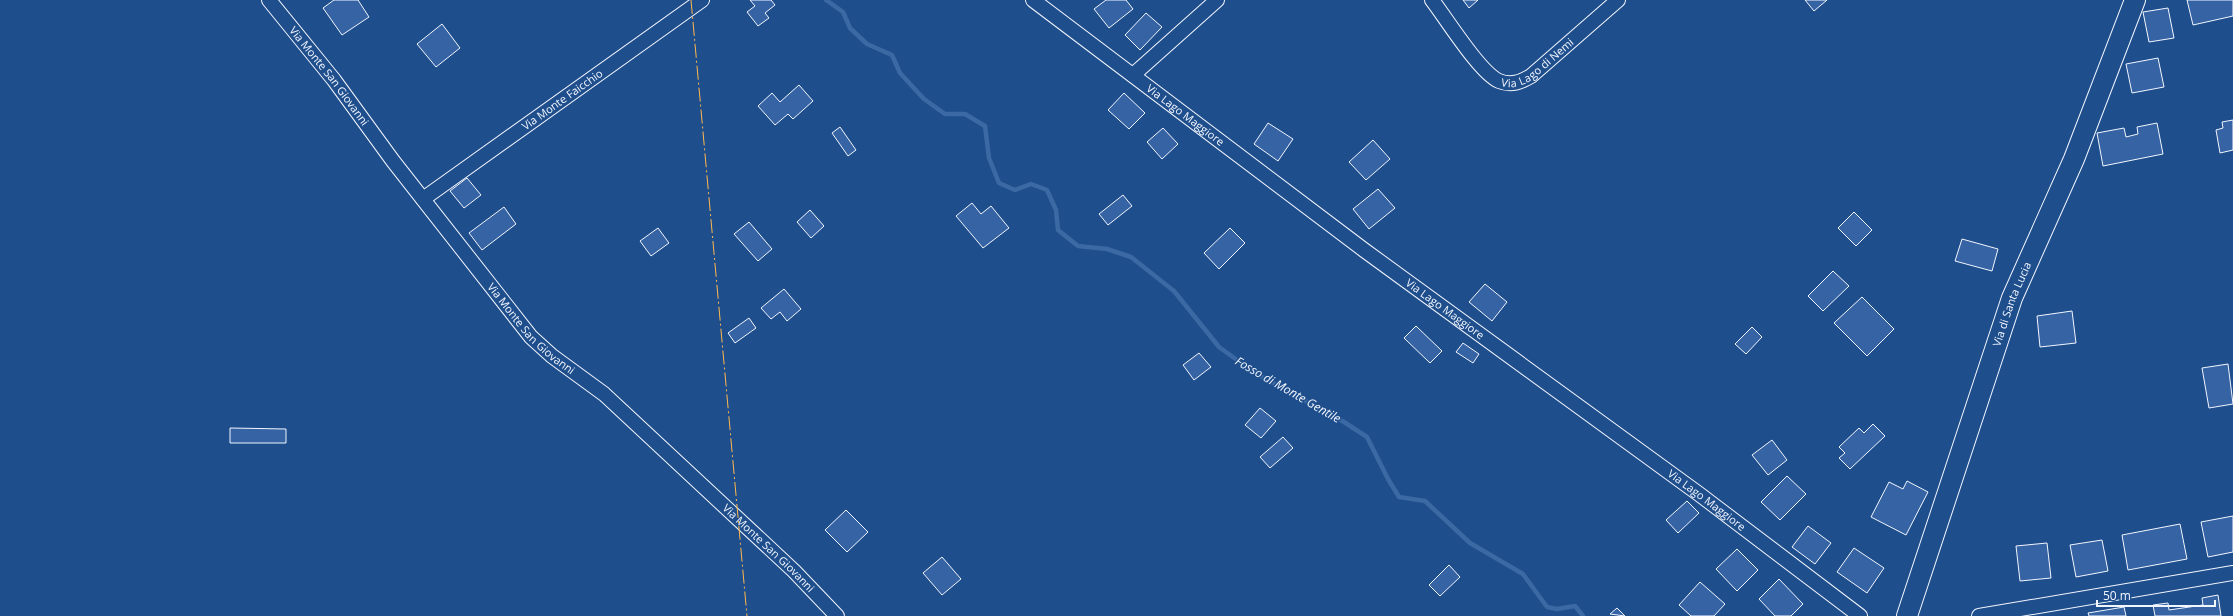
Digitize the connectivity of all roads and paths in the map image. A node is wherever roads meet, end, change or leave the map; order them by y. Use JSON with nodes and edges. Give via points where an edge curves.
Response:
{"nodes":[{"id":1,"x":269,"y":0,"type":"edge"},
{"id":2,"x":702,"y":0,"type":"edge"},
{"id":3,"x":1033,"y":0,"type":"edge"},
{"id":4,"x":1217,"y":0,"type":"edge"},
{"id":5,"x":1432,"y":0,"type":"edge"},
{"id":6,"x":1618,"y":0,"type":"edge"},
{"id":7,"x":2134,"y":0,"type":"edge"},
{"id":8,"x":1133,"y":74,"type":"junction"},
{"id":9,"x":423,"y":199,"type":"junction"},
{"id":10,"x":2233,"y":573,"type":"edge"},
{"id":11,"x":837,"y":616,"type":"edge"},
{"id":12,"x":1860,"y":616,"type":"edge"},
{"id":13,"x":1908,"y":616,"type":"edge"},
{"id":14,"x":1979,"y":616,"type":"edge"}],
"edges":[{"from":1,"to":9,"type":"street","name":"Via Monte San Giovanni","via":[[334,80]]},
{"from":2,"to":9,"type":"street","name":"Via Monte Faicchio"},
{"from":3,"to":8,"type":"street","name":"Via Lago Maggiore"},
{"from":4,"to":8,"type":"street"},
{"from":5,"to":6,"type":"street","name":"Via Lago di Nemi","via":[[1485,70],[1498,81],[1515,83],[1531,76]]},
{"from":7,"to":13,"type":"street","name":"Via di Santa Lucia","via":[[2074,159],[2012,298]]},
{"from":8,"to":12,"type":"street","name":"Via Lago Maggiore","via":[[1364,250],[1693,489]]},
{"from":9,"to":11,"type":"street","name":"Via Monte San Giovanni","via":[[531,337],[552,356],[604,394],[794,571]]},
{"from":10,"to":14,"type":"street"}]}
